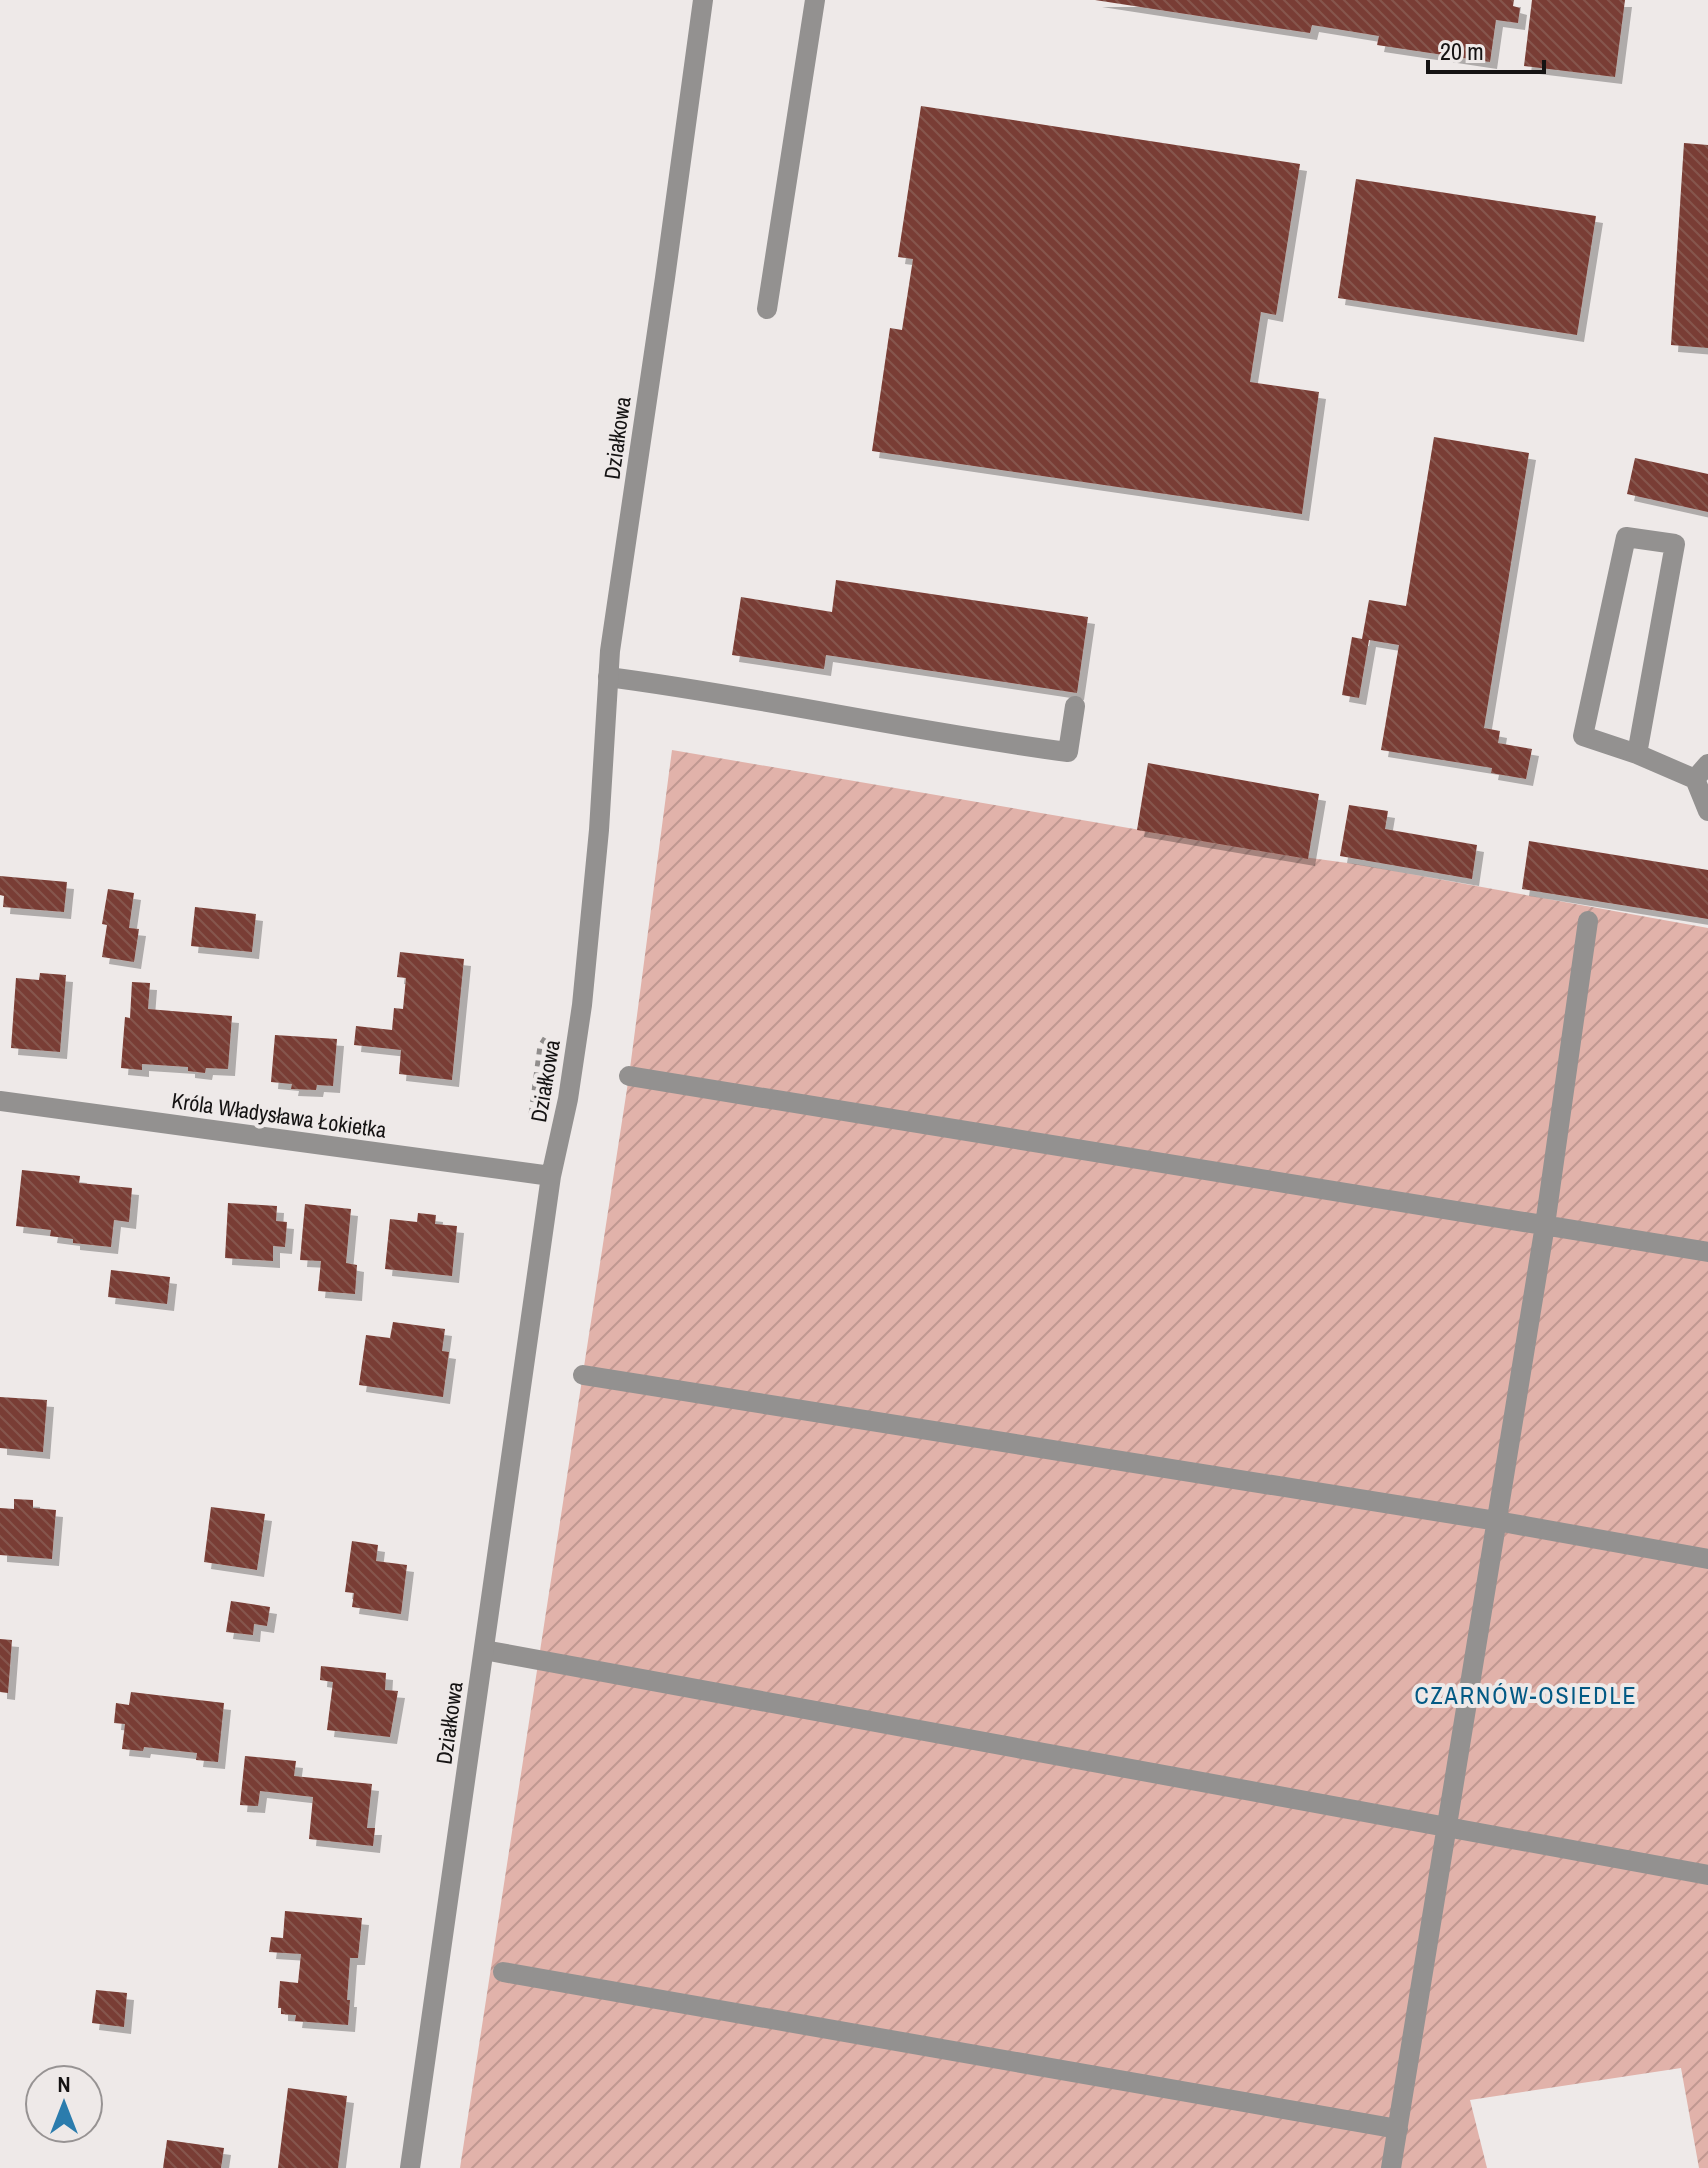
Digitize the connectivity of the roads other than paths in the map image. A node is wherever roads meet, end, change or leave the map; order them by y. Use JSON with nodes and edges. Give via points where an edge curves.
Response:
{"nodes":[{"id":1,"x":703,"y":0,"type":"edge"},
{"id":2,"x":815,"y":0,"type":"edge"},
{"id":3,"x":767,"y":309,"type":"dead end"},
{"id":4,"x":608,"y":677,"type":"junction"},
{"id":5,"x":1075,"y":706,"type":"dead end"},
{"id":6,"x":1637,"y":754,"type":"junction"},
{"id":7,"x":1702,"y":771,"type":"edge"},
{"id":8,"x":1708,"y":811,"type":"edge"},
{"id":9,"x":1588,"y":921,"type":"dead end"},
{"id":10,"x":629,"y":1076,"type":"dead end"},
{"id":11,"x":0,"y":1101,"type":"edge"},
{"id":12,"x":551,"y":1176,"type":"junction"},
{"id":13,"x":1545,"y":1225,"type":"junction"},
{"id":14,"x":1708,"y":1252,"type":"edge"},
{"id":15,"x":583,"y":1375,"type":"dead end"},
{"id":16,"x":1497,"y":1521,"type":"junction"},
{"id":17,"x":1708,"y":1559,"type":"edge"},
{"id":18,"x":484,"y":1650,"type":"junction"},
{"id":19,"x":1447,"y":1828,"type":"junction"},
{"id":20,"x":1708,"y":1875,"type":"edge"},
{"id":21,"x":503,"y":1972,"type":"dead end"},
{"id":22,"x":1398,"y":2129,"type":"junction"},
{"id":23,"x":410,"y":2168,"type":"edge"},
{"id":24,"x":1391,"y":2168,"type":"edge"}],
"edges":[{"from":1,"to":4,"type":"street","name":"Działkowa"},
{"from":2,"to":3,"type":"street"},
{"from":4,"to":5,"type":"street","via":[[1068,752]]},
{"from":4,"to":12,"type":"street","name":"Działkowa","via":[[582,1005]]},
{"from":6,"to":6,"type":"street","via":[[1583,736],[1626,537],[1675,544]]},
{"from":6,"to":7,"type":"street"},
{"from":7,"to":8,"type":"street"},
{"from":9,"to":13,"type":"street"},
{"from":10,"to":13,"type":"street"},
{"from":11,"to":12,"type":"street","name":"Króla Władysława Łokietka"},
{"from":12,"to":18,"type":"street","name":"Działkowa"},
{"from":13,"to":14,"type":"street"},
{"from":13,"to":16,"type":"street"},
{"from":15,"to":16,"type":"street"},
{"from":16,"to":17,"type":"street"},
{"from":16,"to":19,"type":"street"},
{"from":18,"to":19,"type":"street"},
{"from":18,"to":23,"type":"street","name":"Działkowa"},
{"from":19,"to":20,"type":"street"},
{"from":19,"to":22,"type":"street"},
{"from":21,"to":22,"type":"street"},
{"from":22,"to":24,"type":"street"}]}
